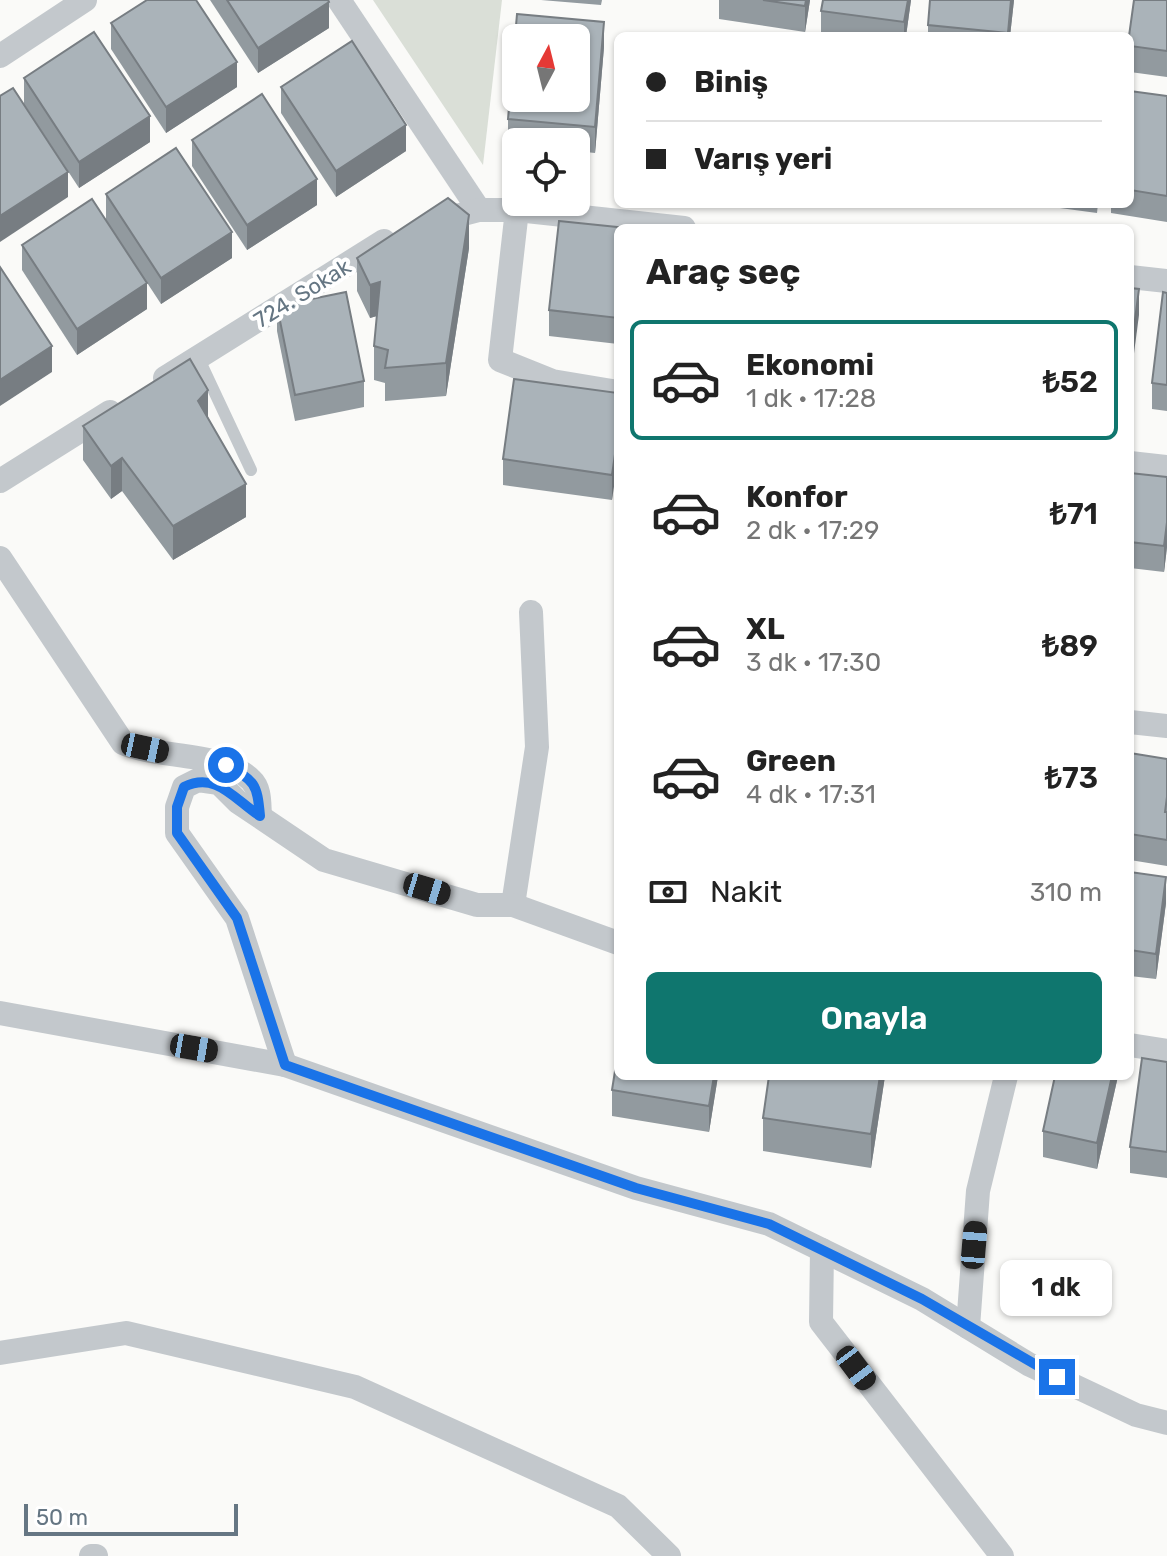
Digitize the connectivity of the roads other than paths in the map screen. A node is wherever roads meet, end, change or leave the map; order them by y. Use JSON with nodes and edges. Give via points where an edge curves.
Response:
{"nodes":[{"id":1,"x":85,"y":0,"type":"edge"},
{"id":2,"x":339,"y":0,"type":"edge"},
{"id":3,"x":0,"y":56,"type":"edge"},
{"id":4,"x":479,"y":210,"type":"junction"},
{"id":5,"x":502,"y":210,"type":"edge"},
{"id":6,"x":516,"y":216,"type":"edge"},
{"id":7,"x":573,"y":216,"type":"edge"},
{"id":8,"x":647,"y":224,"type":"edge"},
{"id":9,"x":1134,"y":277,"type":"edge"},
{"id":10,"x":1167,"y":281,"type":"edge"},
{"id":11,"x":198,"y":357,"type":"junction"},
{"id":12,"x":614,"y":391,"type":"edge"},
{"id":13,"x":1134,"y":463,"type":"edge"},
{"id":14,"x":1167,"y":467,"type":"edge"},
{"id":15,"x":251,"y":470,"type":"dead end"},
{"id":16,"x":0,"y":481,"type":"edge"},
{"id":17,"x":0,"y":558,"type":"edge"},
{"id":18,"x":531,"y":612,"type":"dead end"},
{"id":19,"x":1134,"y":722,"type":"edge"},
{"id":20,"x":1167,"y":726,"type":"edge"},
{"id":21,"x":260,"y":816,"type":"junction"},
{"id":22,"x":513,"y":905,"type":"junction"},
{"id":23,"x":614,"y":942,"type":"edge"},
{"id":24,"x":0,"y":1013,"type":"edge"},
{"id":25,"x":1134,"y":1046,"type":"edge"},
{"id":26,"x":1167,"y":1051,"type":"edge"},
{"id":27,"x":285,"y":1065,"type":"junction"},
{"id":28,"x":1005,"y":1080,"type":"edge"},
{"id":29,"x":822,"y":1250,"type":"junction"},
{"id":30,"x":968,"y":1327,"type":"junction"},
{"id":31,"x":0,"y":1353,"type":"edge"},
{"id":32,"x":1167,"y":1423,"type":"edge"},
{"id":33,"x":669,"y":1556,"type":"edge"},
{"id":34,"x":1002,"y":1556,"type":"edge"}],
"edges":[{"from":1,"to":3,"type":"street"},
{"from":2,"to":4,"type":"street"},
{"from":4,"to":5,"type":"street","name":"724. Sokak"},
{"from":4,"to":11,"type":"street","name":"724. Sokak","via":[[398,233]]},
{"from":6,"to":12,"type":"street","via":[[500,360],[552,381]]},
{"from":7,"to":8,"type":"street","name":"724. Sokak"},
{"from":9,"to":10,"type":"street"},
{"from":11,"to":15,"type":"lane"},
{"from":11,"to":16,"type":"street","name":"724. Sokak"},
{"from":13,"to":14,"type":"street"},
{"from":17,"to":21,"type":"street","via":[[123,743],[226,765],[251,779],[258,790]]},
{"from":18,"to":22,"type":"street","via":[[537,747]]},
{"from":19,"to":20,"type":"street"},
{"from":21,"to":22,"type":"street","via":[[324,860],[477,905]]},
{"from":21,"to":27,"type":"street","via":[[219,783],[198,780],[184,787],[177,833],[237,918]]},
{"from":22,"to":23,"type":"street"},
{"from":24,"to":27,"type":"street"},
{"from":25,"to":26,"type":"street"},
{"from":27,"to":29,"type":"street","via":[[636,1188],[769,1224]]},
{"from":28,"to":30,"type":"street","via":[[978,1191]]},
{"from":29,"to":30,"type":"street"},
{"from":29,"to":34,"type":"street","via":[[821,1322]]},
{"from":30,"to":32,"type":"street","via":[[1030,1365],[1136,1415]]},
{"from":31,"to":33,"type":"street","via":[[126,1333],[355,1387],[618,1506]]}]}
